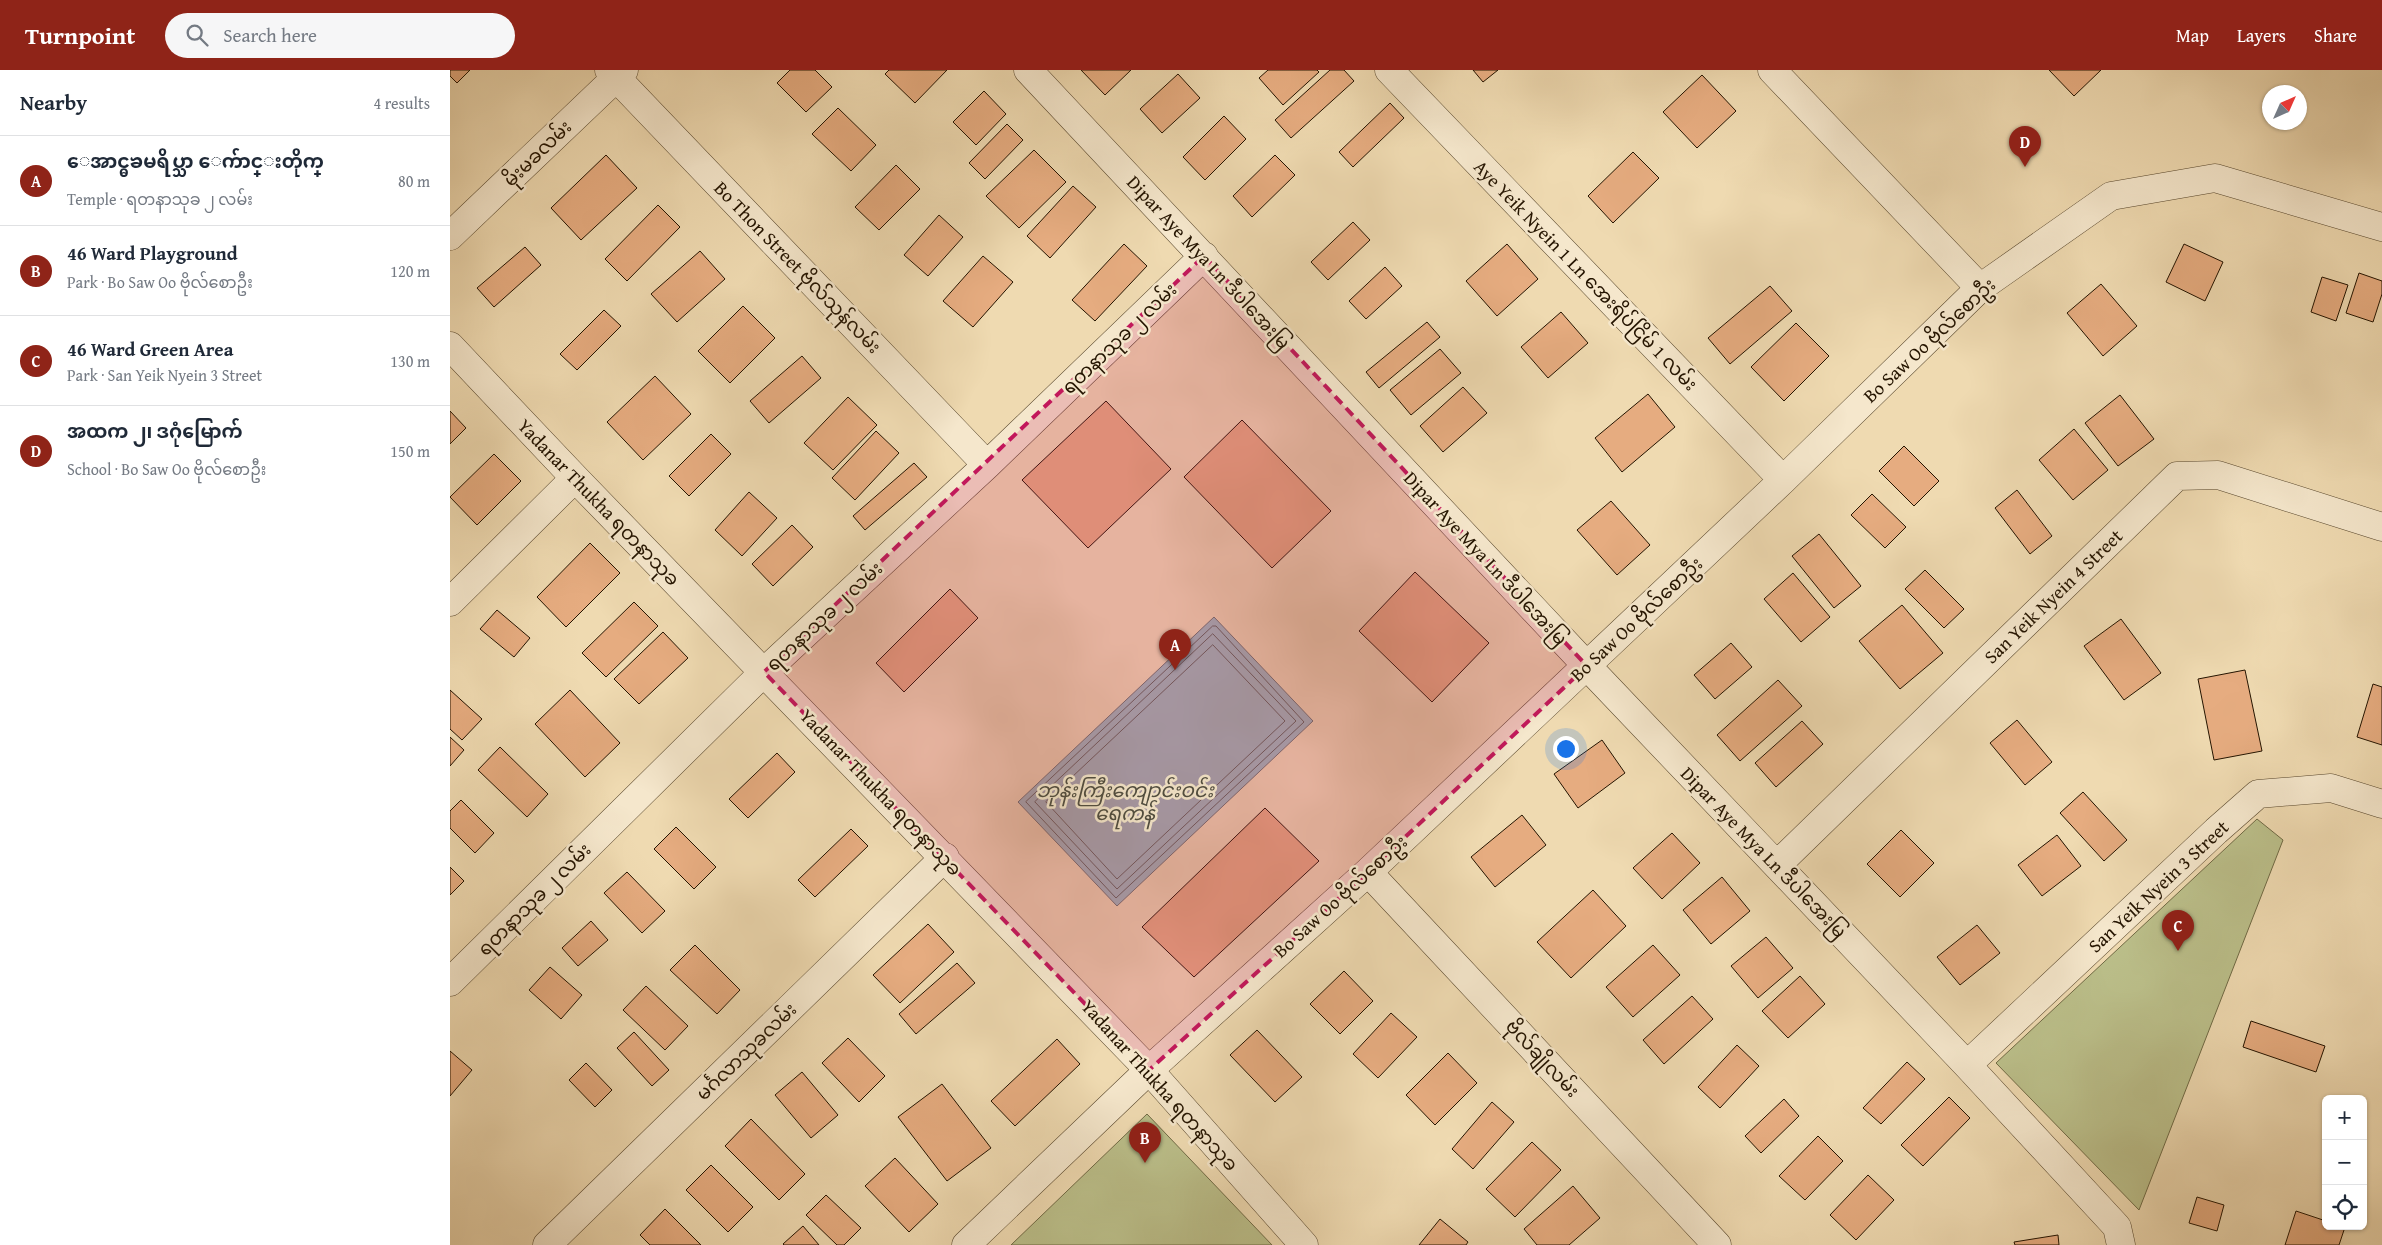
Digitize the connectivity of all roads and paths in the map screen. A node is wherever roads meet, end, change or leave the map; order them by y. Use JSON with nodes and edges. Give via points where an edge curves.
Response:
{"nodes":[{"id":1,"x":1028,"y":70,"type":"edge"},
{"id":2,"x":1389,"y":70,"type":"edge"},
{"id":3,"x":1772,"y":70,"type":"edge"},
{"id":4,"x":616,"y":72,"type":"edge"},
{"id":5,"x":2382,"y":227,"type":"edge"},
{"id":6,"x":450,"y":236,"type":"edge"},
{"id":7,"x":1204,"y":256,"type":"junction"},
{"id":8,"x":1980,"y":288,"type":"junction"},
{"id":9,"x":450,"y":346,"type":"edge"},
{"id":10,"x":986,"y":465,"type":"junction"},
{"id":11,"x":574,"y":478,"type":"junction"},
{"id":12,"x":1783,"y":480,"type":"junction"},
{"id":13,"x":2382,"y":527,"type":"edge"},
{"id":14,"x":450,"y":602,"type":"edge"},
{"id":15,"x":1587,"y":666,"type":"junction"},
{"id":16,"x":764,"y":672,"type":"junction"},
{"id":17,"x":2382,"y":804,"type":"edge"},
{"id":18,"x":944,"y":857,"type":"junction"},
{"id":19,"x":1777,"y":865,"type":"junction"},
{"id":20,"x":1368,"y":872,"type":"junction"},
{"id":21,"x":450,"y":982,"type":"edge"},
{"id":22,"x":1967,"y":1065,"type":"junction"},
{"id":23,"x":1150,"y":1070,"type":"junction"},
{"id":24,"x":547,"y":1245,"type":"edge"},
{"id":25,"x":966,"y":1245,"type":"edge"},
{"id":26,"x":1304,"y":1245,"type":"edge"},
{"id":27,"x":1717,"y":1245,"type":"edge"},
{"id":28,"x":2121,"y":1245,"type":"edge"}],
"edges":[{"from":1,"to":7,"type":"street","name":"Dipar Aye Mya Ln ဒီပါအေးမြ"},
{"from":2,"to":12,"type":"street","name":"Aye Yeik Nyein 1 Ln အေးရိပ်ငြိမ် 1 လမ်း"},
{"from":3,"to":8,"type":"street"},
{"from":4,"to":6,"type":"street","name":"မိုးမခလမ်း"},
{"from":4,"to":10,"type":"street","name":"Bo Thon Street ဗိုလ်သုန်လမ်း"},
{"from":5,"to":8,"type":"street","name":"Bo Saw Oo ဗိုလ်စောဦး","via":[[2215,178],[2111,196]]},
{"from":7,"to":10,"type":"street","name":"ရတနာသုခ ၂ လမ်း"},
{"from":7,"to":15,"type":"street","name":"Dipar Aye Mya Ln ဒီပါအေးမြ"},
{"from":8,"to":12,"type":"street","name":"Bo Saw Oo ဗိုလ်စောဦး"},
{"from":9,"to":11,"type":"street","name":"Yadanar Thukha ရတနာသုခ"},
{"from":10,"to":16,"type":"street","name":"ရတနာသုခ ၂ လမ်း"},
{"from":11,"to":14,"type":"street"},
{"from":11,"to":16,"type":"street","name":"Yadanar Thukha ရတနာသုခ"},
{"from":12,"to":15,"type":"street","name":"Bo Saw Oo ဗိုလ်စောဦး"},
{"from":13,"to":19,"type":"street","name":"San Yeik Nyein 4 Street","via":[[2218,475],[2176,476]]},
{"from":15,"to":19,"type":"street","name":"Dipar Aye Mya Ln ဒီပါအေးမြ"},
{"from":15,"to":20,"type":"street","name":"Bo Saw Oo ဗိုလ်စောဦး"},
{"from":16,"to":18,"type":"street","name":"Yadanar Thukha ရတနာသုခ"},
{"from":16,"to":21,"type":"street","name":"ရတနာသုခ ၂ လမ်း"},
{"from":17,"to":22,"type":"street","name":"San Yeik Nyein 3 Street","via":[[2331,788],[2258,794]]},
{"from":18,"to":23,"type":"street","name":"Yadanar Thukha ရတနာသုခ"},
{"from":18,"to":24,"type":"street","name":"မင်္ဂလာသုခလမ်း"},
{"from":19,"to":22,"type":"street","name":"Dipar Aye Mya Ln ဒီပါအေးမြ"},
{"from":20,"to":23,"type":"street","name":"Bo Saw Oo ဗိုလ်စောဦး"},
{"from":20,"to":27,"type":"street","name":"ဗိုလ်ချိုလမ်း"},
{"from":22,"to":28,"type":"street","name":"Dipar Aye Mya Ln ဒီပါအေးမြ","via":[[2117,1227]]},
{"from":23,"to":25,"type":"street","name":"Bo Saw Oo ဗိုလ်စောဦး"},
{"from":23,"to":26,"type":"street","name":"Yadanar Thukha ရတနာသုခ"}]}
